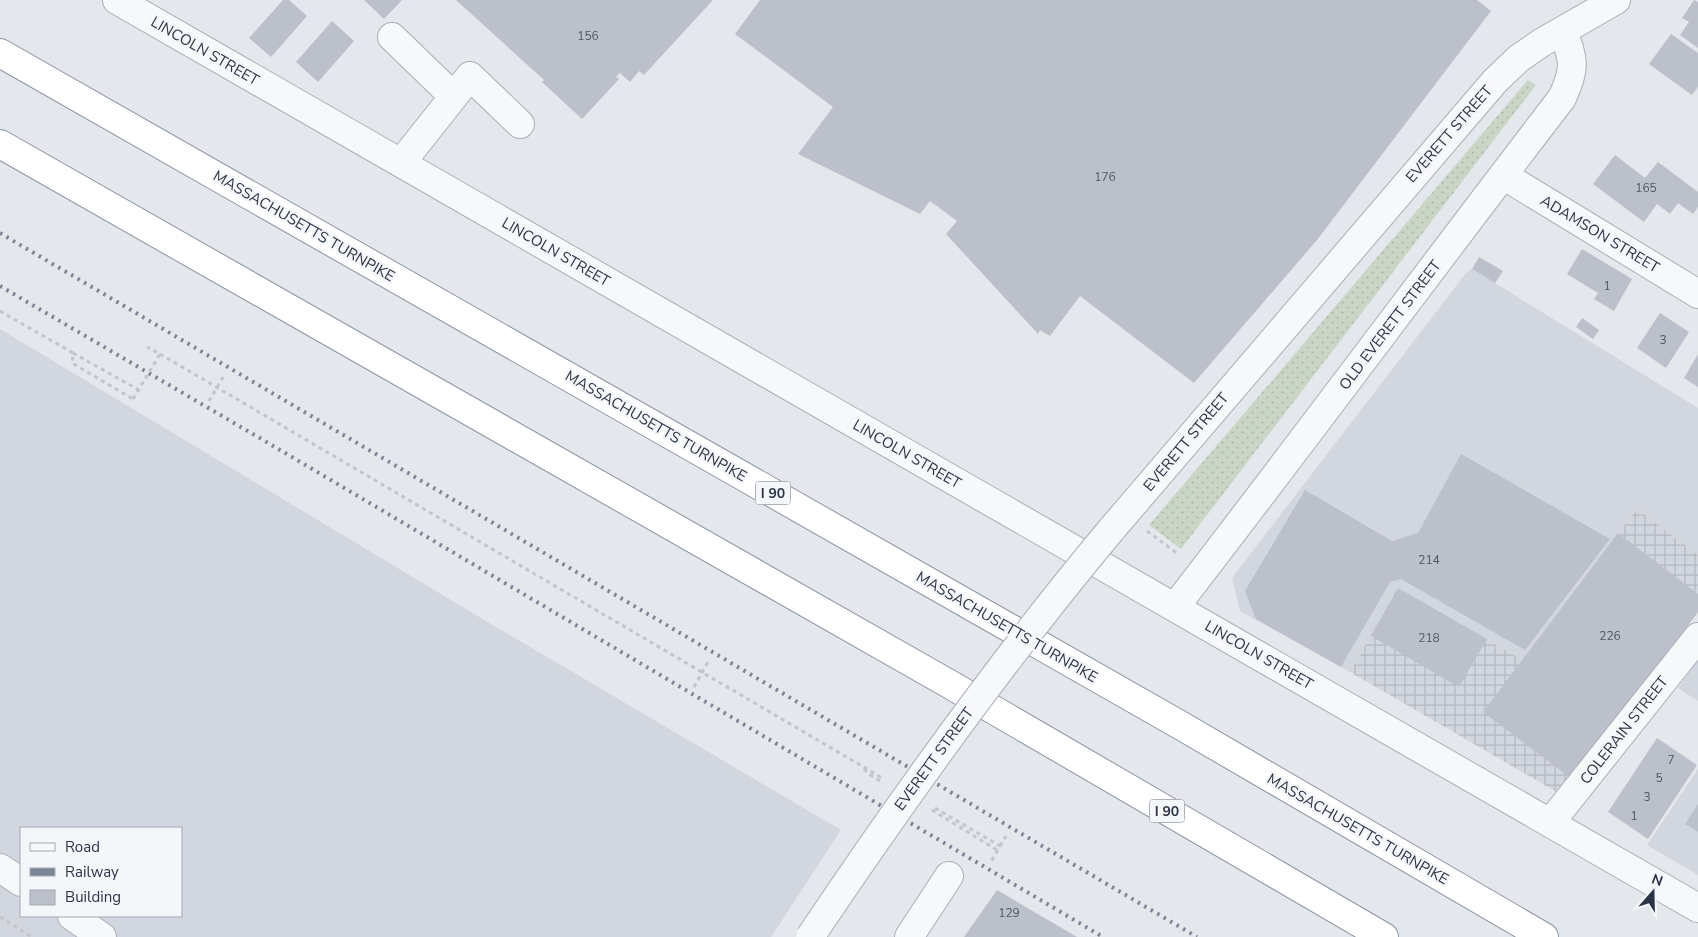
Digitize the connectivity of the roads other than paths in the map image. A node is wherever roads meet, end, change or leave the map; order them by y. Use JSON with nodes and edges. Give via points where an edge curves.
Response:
{"nodes":[{"id":1,"x":1616,"y":0,"type":"edge"},
{"id":2,"x":134,"y":4,"type":"edge"},
{"id":3,"x":1563,"y":31,"type":"junction"},
{"id":4,"x":392,"y":37,"type":"dead end"},
{"id":5,"x":0,"y":53,"type":"edge"},
{"id":6,"x":453,"y":96,"type":"junction"},
{"id":7,"x":520,"y":124,"type":"dead end"},
{"id":8,"x":0,"y":144,"type":"edge"},
{"id":9,"x":401,"y":163,"type":"junction"},
{"id":10,"x":1503,"y":175,"type":"junction"},
{"id":11,"x":1698,"y":294,"type":"edge"},
{"id":12,"x":1175,"y":608,"type":"junction"},
{"id":13,"x":1698,"y":637,"type":"edge"},
{"id":14,"x":1550,"y":823,"type":"junction"},
{"id":15,"x":0,"y":868,"type":"edge"},
{"id":16,"x":949,"y":876,"type":"dead end"},
{"id":17,"x":20,"y":881,"type":"edge"},
{"id":18,"x":1698,"y":908,"type":"edge"},
{"id":19,"x":73,"y":917,"type":"edge"},
{"id":20,"x":102,"y":937,"type":"edge"},
{"id":21,"x":810,"y":937,"type":"edge"},
{"id":22,"x":909,"y":937,"type":"edge"},
{"id":23,"x":1384,"y":937,"type":"edge"},
{"id":24,"x":1544,"y":937,"type":"edge"}],
"edges":[{"from":1,"to":3,"type":"street","name":"EVERETT STREET"},
{"from":2,"to":9,"type":"street","name":"LINCOLN STREET"},
{"from":3,"to":10,"type":"street","name":"OLD EVERETT STREET","via":[[1573,64],[1571,80],[1562,98]]},
{"from":3,"to":21,"type":"street","name":"EVERETT STREET","bridge":true,"via":[[1518,59],[1495,81],[1111,530],[1001,667],[905,798]]},
{"from":4,"to":6,"type":"street"},
{"from":5,"to":24,"type":"highway","name":"MASSACHUSETTS TURNPIKE","number":"I 90","via":[[1171,720]]},
{"from":6,"to":7,"type":"street","via":[[470,76]]},
{"from":6,"to":9,"type":"street"},
{"from":8,"to":23,"type":"highway","number":"I 90","via":[[950,685]]},
{"from":9,"to":12,"type":"street","name":"LINCOLN STREET"},
{"from":10,"to":11,"type":"street","name":"ADAMSON STREET"},
{"from":10,"to":12,"type":"street","name":"OLD EVERETT STREET"},
{"from":12,"to":14,"type":"street","name":"LINCOLN STREET"},
{"from":13,"to":14,"type":"street","name":"COLERAIN STREET"},
{"from":14,"to":18,"type":"street","name":"LINCOLN STREET"},
{"from":15,"to":17,"type":"street"},
{"from":16,"to":22,"type":"street"},
{"from":19,"to":20,"type":"street"}]}
